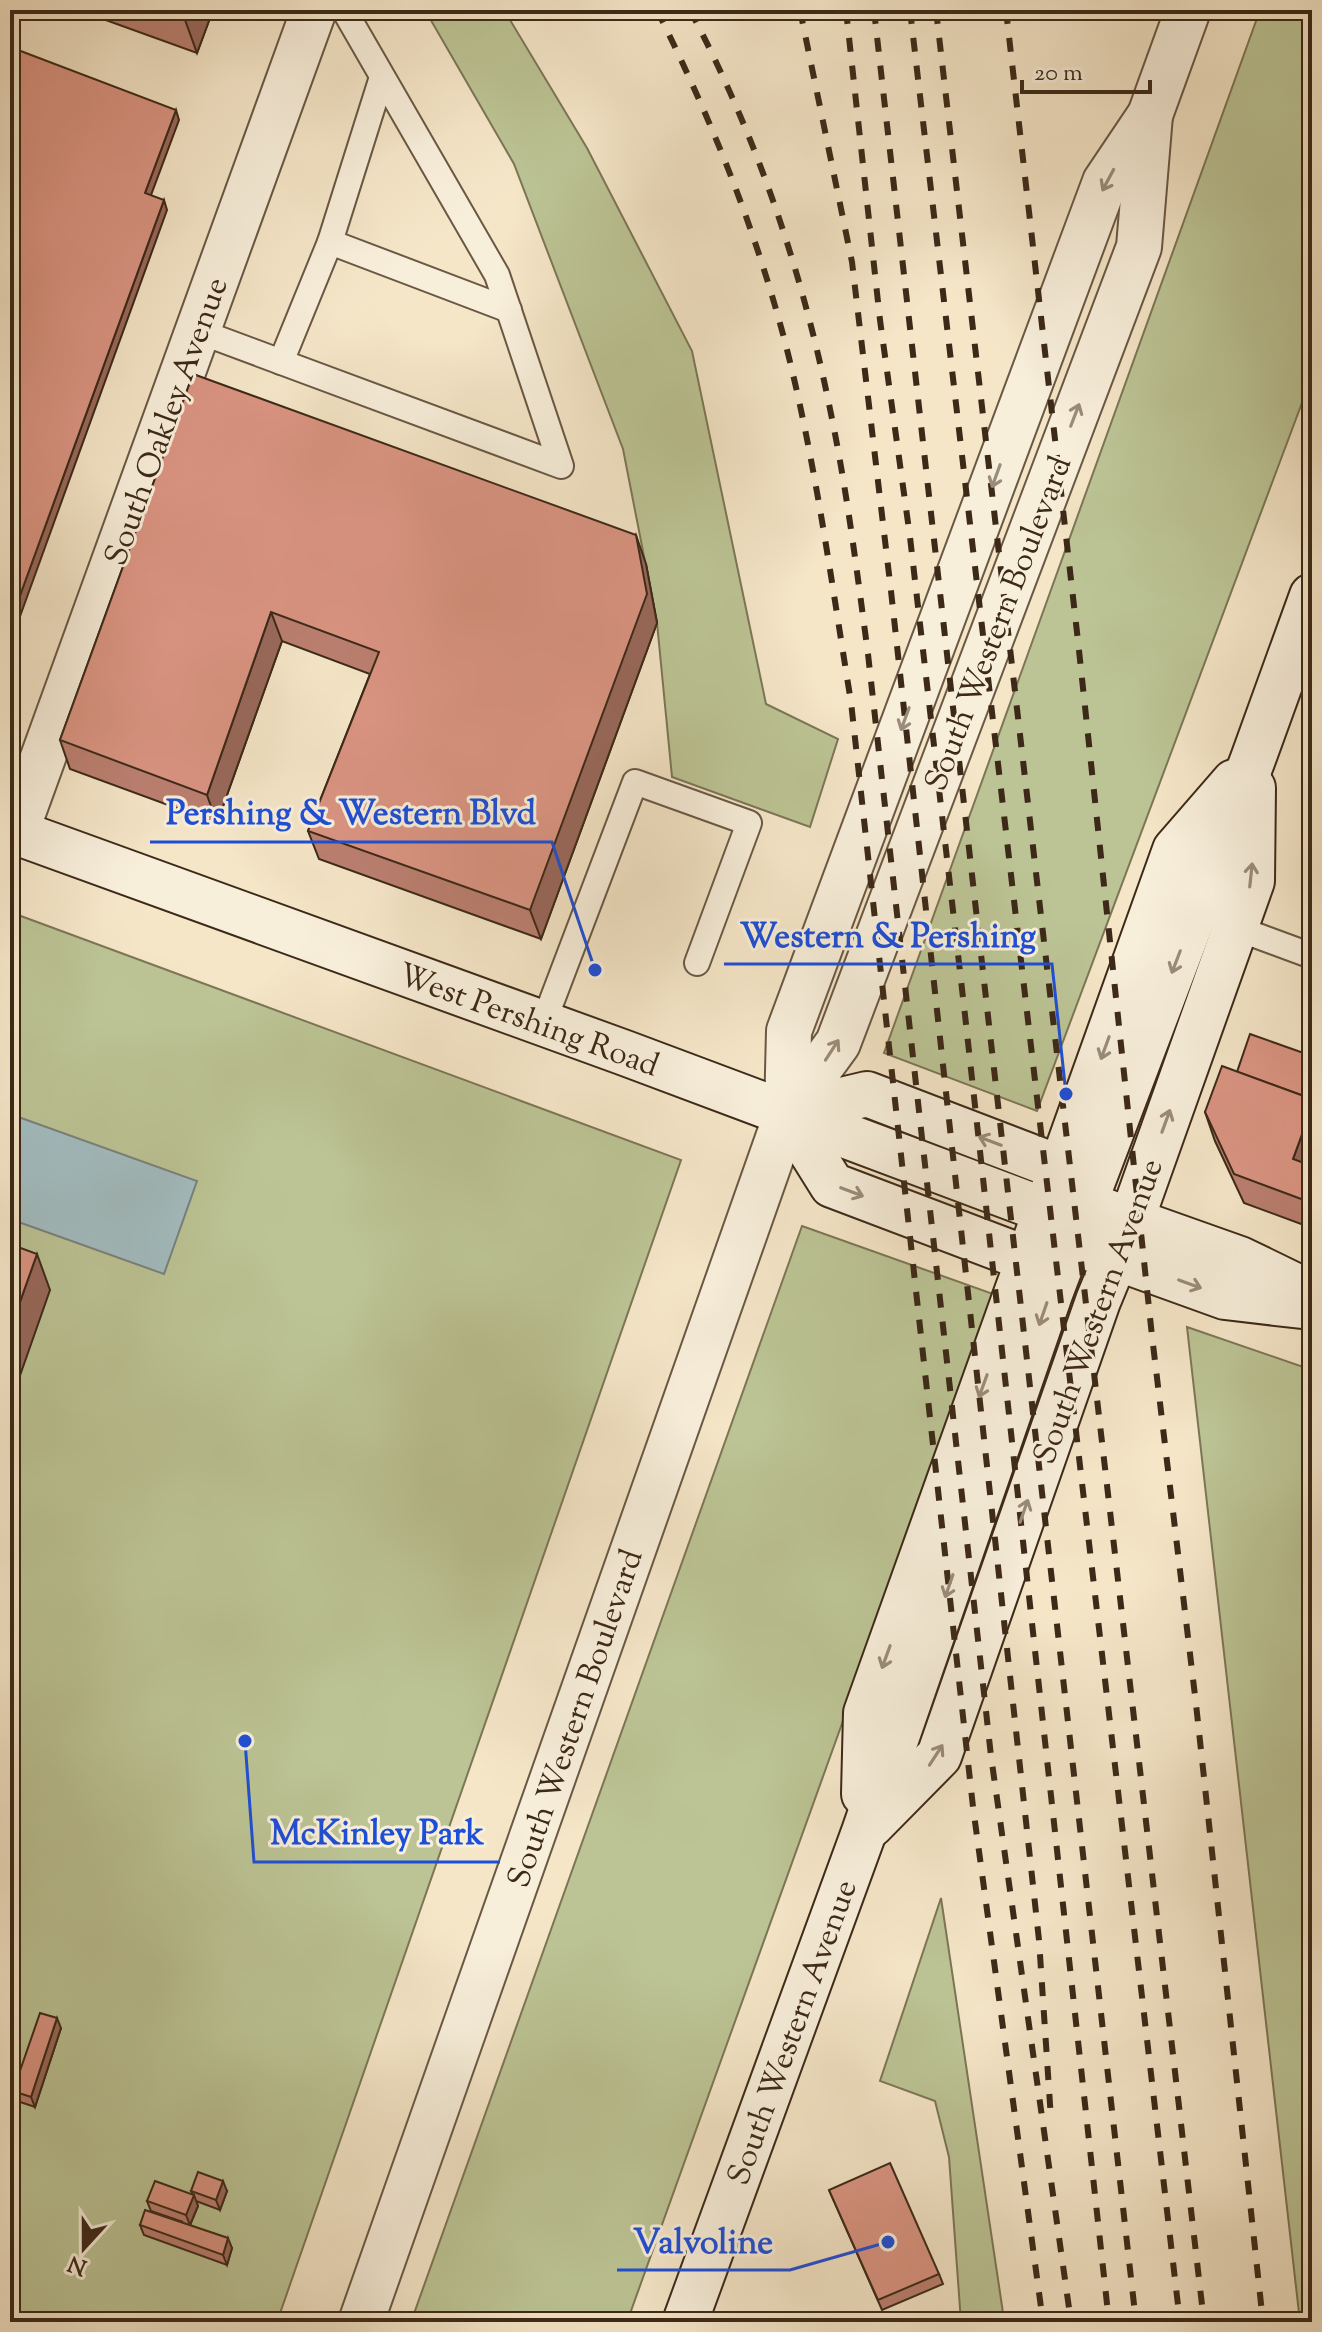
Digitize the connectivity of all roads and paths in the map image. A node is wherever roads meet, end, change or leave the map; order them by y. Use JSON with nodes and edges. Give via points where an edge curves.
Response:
{"nodes":[{"id":1,"x":314,"y":10,"type":"edge"},
{"id":2,"x":344,"y":10,"type":"edge"},
{"id":3,"x":1188,"y":10,"type":"edge"},
{"id":4,"x":382,"y":77,"type":"junction"},
{"id":5,"x":330,"y":242,"type":"junction"},
{"id":6,"x":509,"y":310,"type":"junction"},
{"id":7,"x":198,"y":331,"type":"junction"},
{"id":8,"x":281,"y":362,"type":"junction"},
{"id":9,"x":1312,"y":596,"type":"edge"},
{"id":10,"x":1253,"y":759,"type":"junction"},
{"id":11,"x":13,"y":831,"type":"edge"},
{"id":12,"x":1195,"y":912,"type":"junction"},
{"id":13,"x":1236,"y":928,"type":"junction"},
{"id":14,"x":1312,"y":956,"type":"edge"},
{"id":15,"x":697,"y":963,"type":"dead end"},
{"id":16,"x":543,"y":1024,"type":"junction"},
{"id":17,"x":787,"y":1113,"type":"junction"},
{"id":18,"x":1066,"y":1206,"type":"junction"},
{"id":19,"x":1124,"y":1239,"type":"junction"},
{"id":20,"x":1030,"y":1260,"type":"junction"},
{"id":21,"x":1312,"y":1294,"type":"edge"},
{"id":22,"x":1312,"y":1307,"type":"edge"},
{"id":23,"x":864,"y":1832,"type":"junction"},
{"id":24,"x":361,"y":2322,"type":"edge"},
{"id":25,"x":685,"y":2322,"type":"edge"}],
"edges":[{"from":1,"to":7,"type":"main road","name":"South Oakley Avenue"},
{"from":2,"to":4,"type":"lane"},
{"from":3,"to":17,"type":"main road","name":"South Western Boulevard","via":[[1150,115],[1105,182],[789,1031]]},
{"from":4,"to":5,"type":"lane"},
{"from":4,"to":6,"type":"lane","via":[[497,275]]},
{"from":5,"to":6,"type":"lane"},
{"from":5,"to":8,"type":"lane"},
{"from":6,"to":8,"type":"lane","via":[[561,466]]},
{"from":7,"to":8,"type":"lane"},
{"from":7,"to":11,"type":"main road","name":"South Oakley Avenue"},
{"from":9,"to":10,"type":"main road","name":"South Western Avenue"},
{"from":10,"to":12,"type":"main road","name":"South Western Avenue"},
{"from":13,"to":10,"type":"main road","name":"South Western Avenue","one_way":true,"via":[[1252,881]]},
{"from":10,"to":18,"type":"main road","name":"South Western Avenue","one_way":true,"via":[[1175,850]]},
{"from":11,"to":16,"type":"main road","name":"West Pershing Road"},
{"from":12,"to":13,"type":"lane"},
{"from":12,"to":18,"type":"main road","name":"South Western Avenue","one_way":true},
{"from":13,"to":14,"type":"lane"},
{"from":19,"to":13,"type":"main road","name":"South Western Avenue","one_way":true},
{"from":15,"to":16,"type":"lane","via":[[749,823],[635,782]]},
{"from":16,"to":17,"type":"main road","name":"West Pershing Road"},
{"from":17,"to":18,"type":"main road","via":[[867,1094]]},
{"from":17,"to":20,"type":"main road","one_way":true,"via":[[832,1185]]},
{"from":17,"to":24,"type":"main road","name":"South Western Boulevard"},
{"from":18,"to":19,"type":"main road"},
{"from":18,"to":20,"type":"main road","name":"South Western Avenue"},
{"from":18,"to":23,"type":"main road","name":"South Western Avenue","one_way":true},
{"from":19,"to":21,"type":"main road","via":[[1240,1259]]},
{"from":19,"to":22,"type":"main road","one_way":true,"via":[[1225,1297]]},
{"from":23,"to":19,"type":"main road","name":"South Western Avenue","one_way":true,"via":[[939,1756]]},
{"from":20,"to":23,"type":"main road","name":"South Western Avenue","one_way":true,"via":[[866,1713]]},
{"from":23,"to":25,"type":"main road","name":"South Western Avenue"}]}
